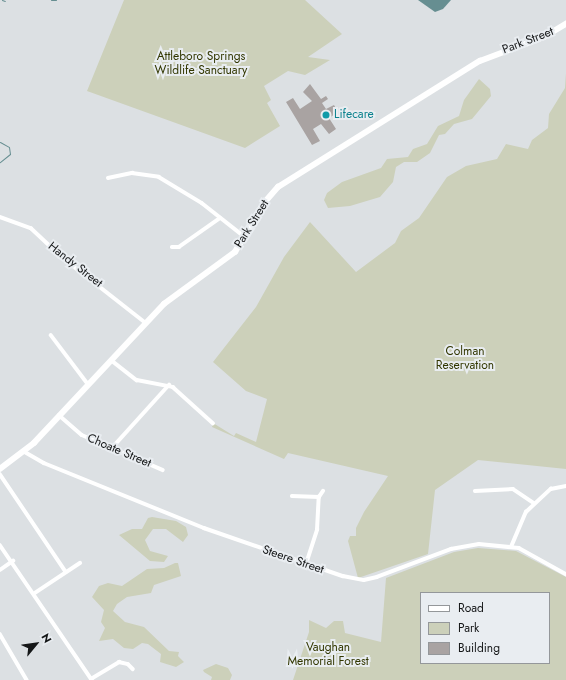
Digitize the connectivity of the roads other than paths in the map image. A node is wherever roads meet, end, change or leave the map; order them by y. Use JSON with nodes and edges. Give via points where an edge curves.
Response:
{"nodes":[{"id":1,"x":566,"y":24,"type":"edge"},
{"id":2,"x":108,"y":178,"type":"dead end"},
{"id":3,"x":0,"y":217,"type":"edge"},
{"id":4,"x":220,"y":218,"type":"junction"},
{"id":5,"x":245,"y":237,"type":"junction"},
{"id":6,"x":172,"y":247,"type":"dead end"},
{"id":7,"x":146,"y":322,"type":"junction"},
{"id":8,"x":51,"y":335,"type":"dead end"},
{"id":9,"x":111,"y":360,"type":"junction"},
{"id":10,"x":88,"y":384,"type":"junction"},
{"id":11,"x":169,"y":386,"type":"junction"},
{"id":12,"x":59,"y":415,"type":"junction"},
{"id":13,"x":213,"y":423,"type":"dead end"},
{"id":14,"x":112,"y":448,"type":"junction"},
{"id":15,"x":25,"y":452,"type":"junction"},
{"id":16,"x":0,"y":469,"type":"edge"},
{"id":17,"x":163,"y":470,"type":"dead end"},
{"id":18,"x":0,"y":474,"type":"edge"},
{"id":19,"x":566,"y":486,"type":"edge"},
{"id":20,"x":323,"y":491,"type":"dead end"},
{"id":21,"x":475,"y":491,"type":"dead end"},
{"id":22,"x":292,"y":496,"type":"dead end"},
{"id":23,"x":318,"y":497,"type":"junction"},
{"id":24,"x":534,"y":503,"type":"junction"},
{"id":25,"x":0,"y":545,"type":"edge"},
{"id":26,"x":511,"y":547,"type":"junction"},
{"id":27,"x":13,"y":561,"type":"junction"},
{"id":28,"x":80,"y":563,"type":"dead end"},
{"id":29,"x":306,"y":564,"type":"junction"},
{"id":30,"x":0,"y":570,"type":"edge"},
{"id":31,"x":66,"y":572,"type":"junction"},
{"id":32,"x":566,"y":574,"type":"edge"},
{"id":33,"x":35,"y":593,"type":"junction"},
{"id":34,"x":0,"y":634,"type":"edge"},
{"id":35,"x":133,"y":669,"type":"dead end"},
{"id":36,"x":92,"y":679,"type":"edge"},
{"id":37,"x":27,"y":680,"type":"edge"}],
"edges":[{"from":1,"to":5,"type":"main road","name":"Park Street","via":[[544,37],[480,61],[288,179],[264,203]]},
{"from":2,"to":4,"type":"street","via":[[151,174],[202,203]]},
{"from":3,"to":7,"type":"street","name":"Handy Street","via":[[31,228],[63,258]]},
{"from":4,"to":5,"type":"street"},
{"from":4,"to":6,"type":"street","via":[[179,247]]},
{"from":5,"to":7,"type":"main road","name":"Park Street","via":[[228,259],[174,295]]},
{"from":7,"to":9,"type":"main road","name":"Park Street"},
{"from":8,"to":10,"type":"street"},
{"from":9,"to":10,"type":"main road","name":"Park Street"},
{"from":9,"to":11,"type":"street","via":[[137,380]]},
{"from":10,"to":12,"type":"main road","name":"Park Street"},
{"from":11,"to":13,"type":"street"},
{"from":11,"to":14,"type":"street"},
{"from":12,"to":14,"type":"street","name":"Choate Street","via":[[82,435]]},
{"from":12,"to":15,"type":"main road","name":"Park Street"},
{"from":14,"to":17,"type":"street","name":"Choate Street"},
{"from":15,"to":16,"type":"main road","name":"Park Street"},
{"from":15,"to":29,"type":"street","name":"Steere Street","via":[[136,501]]},
{"from":18,"to":31,"type":"street"},
{"from":19,"to":24,"type":"street","via":[[551,489]]},
{"from":20,"to":23,"type":"street"},
{"from":21,"to":24,"type":"street","via":[[513,489]]},
{"from":22,"to":23,"type":"street"},
{"from":23,"to":29,"type":"street","via":[[317,530]]},
{"from":24,"to":26,"type":"street","via":[[520,519]]},
{"from":25,"to":27,"type":"street"},
{"from":26,"to":29,"type":"street","name":"Steere Street","via":[[464,546],[364,580]]},
{"from":26,"to":32,"type":"street","name":"Steere Street","via":[[528,552]]},
{"from":27,"to":30,"type":"street"},
{"from":27,"to":33,"type":"street"},
{"from":28,"to":31,"type":"street"},
{"from":31,"to":33,"type":"street"},
{"from":33,"to":36,"type":"street"},
{"from":34,"to":37,"type":"street"},
{"from":35,"to":36,"type":"street","via":[[128,664],[119,662]]}]}
